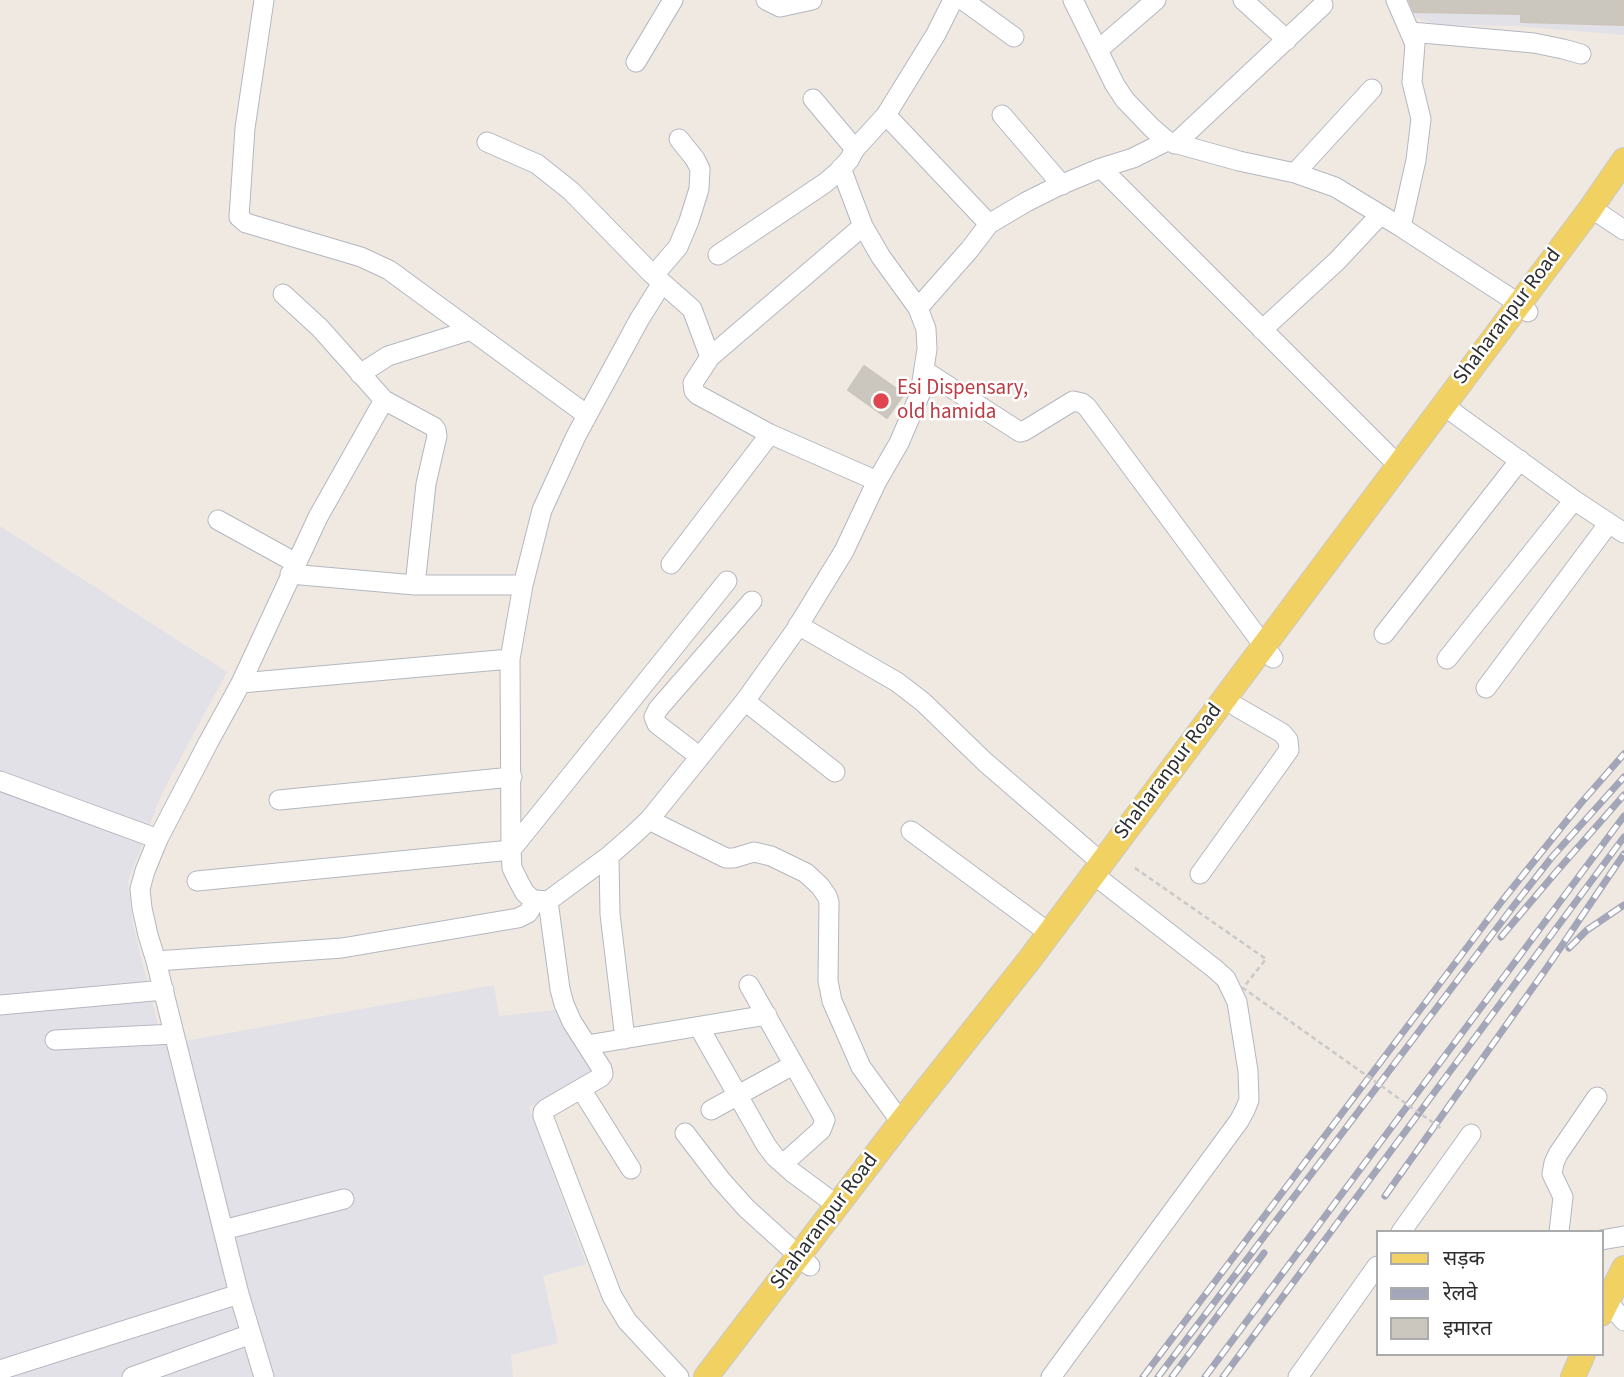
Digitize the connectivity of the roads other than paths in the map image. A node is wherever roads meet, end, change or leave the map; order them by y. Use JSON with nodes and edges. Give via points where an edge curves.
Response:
{"nodes":[{"id":1,"x":264,"y":0,"type":"edge"},
{"id":2,"x":673,"y":0,"type":"edge"},
{"id":3,"x":766,"y":0,"type":"edge"},
{"id":4,"x":812,"y":0,"type":"edge"},
{"id":5,"x":953,"y":0,"type":"edge"},
{"id":6,"x":962,"y":0,"type":"edge"},
{"id":7,"x":1073,"y":0,"type":"edge"},
{"id":8,"x":1156,"y":0,"type":"edge"},
{"id":9,"x":1243,"y":0,"type":"edge"},
{"id":10,"x":1396,"y":0,"type":"edge"},
{"id":11,"x":1323,"y":5,"type":"dead end"},
{"id":12,"x":1411,"y":32,"type":"junction"},
{"id":13,"x":1014,"y":37,"type":"dead end"},
{"id":14,"x":1287,"y":40,"type":"junction"},
{"id":15,"x":1098,"y":50,"type":"junction"},
{"id":16,"x":1581,"y":54,"type":"dead end"},
{"id":17,"x":636,"y":62,"type":"dead end"},
{"id":18,"x":1372,"y":89,"type":"dead end"},
{"id":19,"x":813,"y":99,"type":"dead end"},
{"id":20,"x":886,"y":115,"type":"junction"},
{"id":21,"x":1002,"y":115,"type":"dead end"},
{"id":22,"x":679,"y":139,"type":"dead end"},
{"id":23,"x":487,"y":142,"type":"dead end"},
{"id":24,"x":1171,"y":142,"type":"junction"},
{"id":25,"x":855,"y":149,"type":"junction"},
{"id":26,"x":1624,"y":160,"type":"edge"},
{"id":27,"x":841,"y":168,"type":"junction"},
{"id":28,"x":1101,"y":168,"type":"junction"},
{"id":29,"x":1295,"y":173,"type":"junction"},
{"id":30,"x":1624,"y":183,"type":"edge"},
{"id":31,"x":1062,"y":185,"type":"junction"},
{"id":32,"x":1596,"y":211,"type":"junction"},
{"id":33,"x":1380,"y":215,"type":"junction"},
{"id":34,"x":989,"y":224,"type":"junction"},
{"id":35,"x":863,"y":226,"type":"junction"},
{"id":36,"x":1401,"y":227,"type":"junction"},
{"id":37,"x":1624,"y":230,"type":"edge"},
{"id":38,"x":718,"y":255,"type":"dead end"},
{"id":39,"x":658,"y":279,"type":"junction"},
{"id":40,"x":283,"y":294,"type":"dead end"},
{"id":41,"x":918,"y":307,"type":"junction"},
{"id":42,"x":1523,"y":308,"type":"junction"},
{"id":43,"x":471,"y":330,"type":"junction"},
{"id":44,"x":1262,"y":330,"type":"junction"},
{"id":45,"x":710,"y":357,"type":"junction"},
{"id":46,"x":925,"y":371,"type":"junction"},
{"id":47,"x":360,"y":374,"type":"junction"},
{"id":48,"x":384,"y":400,"type":"junction"},
{"id":49,"x":1454,"y":413,"type":"junction"},
{"id":50,"x":587,"y":415,"type":"junction"},
{"id":51,"x":770,"y":433,"type":"junction"},
{"id":52,"x":1520,"y":460,"type":"junction"},
{"id":53,"x":1398,"y":465,"type":"junction"},
{"id":54,"x":877,"y":481,"type":"junction"},
{"id":55,"x":1574,"y":500,"type":"junction"},
{"id":56,"x":218,"y":520,"type":"dead end"},
{"id":57,"x":1616,"y":528,"type":"edge"},
{"id":58,"x":671,"y":564,"type":"dead end"},
{"id":59,"x":293,"y":569,"type":"junction"},
{"id":60,"x":727,"y":581,"type":"dead end"},
{"id":61,"x":415,"y":585,"type":"junction"},
{"id":62,"x":523,"y":585,"type":"junction"},
{"id":63,"x":752,"y":601,"type":"dead end"},
{"id":64,"x":798,"y":625,"type":"junction"},
{"id":65,"x":1384,"y":634,"type":"dead end"},
{"id":66,"x":1268,"y":651,"type":"junction"},
{"id":67,"x":510,"y":659,"type":"junction"},
{"id":68,"x":1447,"y":659,"type":"dead end"},
{"id":69,"x":241,"y":683,"type":"junction"},
{"id":70,"x":1486,"y":688,"type":"dead end"},
{"id":71,"x":745,"y":701,"type":"junction"},
{"id":72,"x":1237,"y":707,"type":"junction"},
{"id":73,"x":700,"y":757,"type":"junction"},
{"id":74,"x":835,"y":772,"type":"dead end"},
{"id":75,"x":512,"y":777,"type":"junction"},
{"id":76,"x":0,"y":781,"type":"edge"},
{"id":77,"x":279,"y":800,"type":"dead end"},
{"id":78,"x":649,"y":820,"type":"junction"},
{"id":79,"x":911,"y":831,"type":"dead end"},
{"id":80,"x":158,"y":839,"type":"junction"},
{"id":81,"x":511,"y":850,"type":"junction"},
{"id":82,"x":609,"y":856,"type":"junction"},
{"id":83,"x":1099,"y":873,"type":"junction"},
{"id":84,"x":1200,"y":874,"type":"dead end"},
{"id":85,"x":197,"y":881,"type":"dead end"},
{"id":86,"x":542,"y":900,"type":"junction"},
{"id":87,"x":1049,"y":933,"type":"junction"},
{"id":88,"x":156,"y":961,"type":"junction"},
{"id":89,"x":749,"y":985,"type":"dead end"},
{"id":90,"x":163,"y":990,"type":"junction"},
{"id":91,"x":0,"y":1005,"type":"edge"},
{"id":92,"x":767,"y":1016,"type":"junction"},
{"id":93,"x":699,"y":1027,"type":"junction"},
{"id":94,"x":174,"y":1034,"type":"junction"},
{"id":95,"x":625,"y":1039,"type":"junction"},
{"id":96,"x":55,"y":1040,"type":"dead end"},
{"id":97,"x":587,"y":1045,"type":"junction"},
{"id":98,"x":793,"y":1065,"type":"junction"},
{"id":99,"x":581,"y":1089,"type":"junction"},
{"id":100,"x":738,"y":1096,"type":"junction"},
{"id":101,"x":1597,"y":1097,"type":"dead end"},
{"id":102,"x":711,"y":1110,"type":"dead end"},
{"id":103,"x":901,"y":1122,"type":"junction"},
{"id":104,"x":685,"y":1133,"type":"dead end"},
{"id":105,"x":1471,"y":1134,"type":"dead end"},
{"id":106,"x":783,"y":1164,"type":"junction"},
{"id":107,"x":631,"y":1169,"type":"dead end"},
{"id":108,"x":344,"y":1199,"type":"dead end"},
{"id":109,"x":838,"y":1206,"type":"junction"},
{"id":110,"x":223,"y":1230,"type":"junction"},
{"id":111,"x":1402,"y":1230,"type":"edge"},
{"id":112,"x":1559,"y":1230,"type":"edge"},
{"id":113,"x":1624,"y":1236,"type":"edge"},
{"id":114,"x":1603,"y":1240,"type":"edge"},
{"id":115,"x":805,"y":1261,"type":"junction"},
{"id":116,"x":1624,"y":1268,"type":"edge"},
{"id":117,"x":1371,"y":1282,"type":"edge"},
{"id":118,"x":239,"y":1294,"type":"junction"},
{"id":119,"x":1604,"y":1308,"type":"edge"},
{"id":120,"x":1624,"y":1321,"type":"edge"},
{"id":121,"x":251,"y":1334,"type":"junction"},
{"id":122,"x":1582,"y":1356,"type":"edge"},
{"id":123,"x":0,"y":1370,"type":"edge"},
{"id":124,"x":132,"y":1377,"type":"edge"},
{"id":125,"x":264,"y":1377,"type":"edge"},
{"id":126,"x":679,"y":1377,"type":"edge"},
{"id":127,"x":706,"y":1377,"type":"edge"},
{"id":128,"x":724,"y":1377,"type":"edge"},
{"id":129,"x":1051,"y":1377,"type":"edge"},
{"id":130,"x":1298,"y":1377,"type":"edge"},
{"id":131,"x":1573,"y":1377,"type":"edge"}],
"edges":[{"from":1,"to":43,"type":"street","via":[[245,128],[239,217],[374,262]]},
{"from":2,"to":17,"type":"street"},
{"from":3,"to":4,"type":"street","via":[[780,7]]},
{"from":5,"to":20,"type":"street"},
{"from":6,"to":13,"type":"street"},
{"from":7,"to":15,"type":"street"},
{"from":8,"to":15,"type":"street"},
{"from":9,"to":14,"type":"street"},
{"from":10,"to":12,"type":"street"},
{"from":11,"to":14,"type":"street"},
{"from":12,"to":16,"type":"street","via":[[1534,43]]},
{"from":12,"to":36,"type":"street","via":[[1415,44],[1412,82],[1422,119]]},
{"from":14,"to":24,"type":"street"},
{"from":15,"to":24,"type":"street","via":[[1125,100]]},
{"from":18,"to":29,"type":"street"},
{"from":19,"to":25,"type":"street"},
{"from":20,"to":25,"type":"street"},
{"from":20,"to":34,"type":"street"},
{"from":21,"to":31,"type":"street"},
{"from":22,"to":39,"type":"street","via":[[700,169],[699,189],[690,221]]},
{"from":23,"to":39,"type":"street","via":[[537,164],[571,191]]},
{"from":24,"to":28,"type":"street"},
{"from":24,"to":29,"type":"street"},
{"from":25,"to":27,"type":"street"},
{"from":26,"to":32,"type":"main road","name":"Shaharanpur Road"},
{"from":27,"to":35,"type":"street"},
{"from":27,"to":38,"type":"street"},
{"from":28,"to":31,"type":"street"},
{"from":28,"to":44,"type":"street"},
{"from":29,"to":33,"type":"street","via":[[1335,187]]},
{"from":30,"to":32,"type":"main road","name":"Shaharanpur Road"},
{"from":31,"to":34,"type":"street"},
{"from":32,"to":37,"type":"street"},
{"from":32,"to":42,"type":"main road","name":"Shaharanpur Road"},
{"from":33,"to":36,"type":"street"},
{"from":33,"to":44,"type":"street"},
{"from":34,"to":41,"type":"street"},
{"from":35,"to":41,"type":"street"},
{"from":35,"to":45,"type":"street"},
{"from":36,"to":42,"type":"street"},
{"from":39,"to":45,"type":"street","via":[[692,309]]},
{"from":39,"to":50,"type":"street"},
{"from":40,"to":47,"type":"street"},
{"from":41,"to":46,"type":"street","via":[[926,329]]},
{"from":42,"to":49,"type":"main road","name":"Shaharanpur Road"},
{"from":42,"to":53,"type":"main road","name":"Shaharanpur Road"},
{"from":43,"to":47,"type":"street","via":[[388,356]]},
{"from":43,"to":50,"type":"street"},
{"from":44,"to":53,"type":"street"},
{"from":45,"to":51,"type":"street","via":[[693,383],[694,391]]},
{"from":46,"to":54,"type":"street","via":[[920,394]]},
{"from":46,"to":66,"type":"street","via":[[1020,432],[1073,401],[1087,407]]},
{"from":47,"to":48,"type":"street"},
{"from":48,"to":59,"type":"street"},
{"from":48,"to":61,"type":"street","via":[[434,427],[437,433],[426,484]]},
{"from":49,"to":52,"type":"street"},
{"from":49,"to":66,"type":"main road","name":"Shaharanpur Road"},
{"from":50,"to":62,"type":"street","via":[[542,510]]},
{"from":51,"to":54,"type":"street"},
{"from":51,"to":58,"type":"street"},
{"from":52,"to":55,"type":"street"},
{"from":52,"to":65,"type":"street"},
{"from":53,"to":66,"type":"main road","name":"Shaharanpur Road"},
{"from":54,"to":64,"type":"street","via":[[844,551]]},
{"from":55,"to":57,"type":"street"},
{"from":55,"to":68,"type":"street"},
{"from":56,"to":59,"type":"street"},
{"from":57,"to":70,"type":"street"},
{"from":59,"to":61,"type":"street"},
{"from":59,"to":69,"type":"street"},
{"from":60,"to":81,"type":"street"},
{"from":61,"to":62,"type":"street"},
{"from":62,"to":67,"type":"street"},
{"from":63,"to":73,"type":"street","via":[[654,717]]},
{"from":64,"to":71,"type":"street"},
{"from":64,"to":83,"type":"street","via":[[923,702]]},
{"from":66,"to":72,"type":"main road","name":"Shaharanpur Road"},
{"from":66,"to":83,"type":"main road","name":"Shaharanpur Road"},
{"from":67,"to":69,"type":"street"},
{"from":67,"to":75,"type":"street"},
{"from":69,"to":80,"type":"street"},
{"from":71,"to":73,"type":"street"},
{"from":71,"to":74,"type":"street"},
{"from":72,"to":83,"type":"main road","name":"Shaharanpur Road"},
{"from":72,"to":84,"type":"street","via":[[1282,733],[1289,750]]},
{"from":73,"to":78,"type":"street"},
{"from":75,"to":77,"type":"street"},
{"from":75,"to":81,"type":"street"},
{"from":76,"to":80,"type":"street"},
{"from":78,"to":82,"type":"street"},
{"from":78,"to":103,"type":"street","via":[[726,858],[754,852],[771,856],[806,873],[820,886],[829,902],[832,1001],[861,1067]]},
{"from":79,"to":87,"type":"street"},
{"from":80,"to":88,"type":"street","via":[[141,889]]},
{"from":81,"to":85,"type":"street"},
{"from":81,"to":86,"type":"street","via":[[512,868],[525,892]]},
{"from":82,"to":86,"type":"street"},
{"from":82,"to":95,"type":"street","via":[[610,914]]},
{"from":83,"to":87,"type":"main road","name":"Shaharanpur Road"},
{"from":83,"to":115,"type":"main road","name":"Shaharanpur Road"},
{"from":83,"to":129,"type":"street","via":[[1226,979],[1237,1002],[1249,1100],[1239,1121]]},
{"from":86,"to":88,"type":"street","via":[[518,918],[342,948]]},
{"from":86,"to":97,"type":"street","via":[[560,989]]},
{"from":87,"to":103,"type":"main road","name":"Shaharanpur Road"},
{"from":88,"to":90,"type":"street"},
{"from":89,"to":92,"type":"street"},
{"from":90,"to":91,"type":"street"},
{"from":90,"to":94,"type":"street"},
{"from":92,"to":93,"type":"street"},
{"from":92,"to":98,"type":"street"},
{"from":93,"to":95,"type":"street"},
{"from":93,"to":100,"type":"street"},
{"from":94,"to":96,"type":"street"},
{"from":94,"to":110,"type":"street"},
{"from":95,"to":97,"type":"street"},
{"from":97,"to":99,"type":"street","via":[[603,1074]]},
{"from":98,"to":100,"type":"street"},
{"from":98,"to":106,"type":"street","via":[[825,1123]]},
{"from":99,"to":107,"type":"street"},
{"from":99,"to":126,"type":"street","via":[[546,1109],[543,1116],[612,1296],[627,1321]]},
{"from":100,"to":102,"type":"street"},
{"from":100,"to":106,"type":"street","via":[[765,1145]]},
{"from":101,"to":112,"type":"street","via":[[1554,1163],[1552,1174],[1563,1196]]},
{"from":103,"to":109,"type":"main road","name":"Shaharanpur Road"},
{"from":104,"to":115,"type":"street","via":[[746,1208]]},
{"from":105,"to":111,"type":"street"},
{"from":106,"to":109,"type":"street"},
{"from":108,"to":110,"type":"street"},
{"from":109,"to":115,"type":"main road","name":"Shaharanpur Road"},
{"from":110,"to":118,"type":"street"},
{"from":113,"to":114,"type":"street"},
{"from":115,"to":127,"type":"main road","name":"Shaharanpur Road"},
{"from":115,"to":128,"type":"main road","name":"Shaharanpur Road"},
{"from":116,"to":119,"type":"main road"},
{"from":117,"to":130,"type":"street"},
{"from":118,"to":121,"type":"street"},
{"from":118,"to":123,"type":"street"},
{"from":119,"to":120,"type":"street"},
{"from":121,"to":124,"type":"street"},
{"from":121,"to":125,"type":"street"},
{"from":122,"to":131,"type":"main road"}]}
